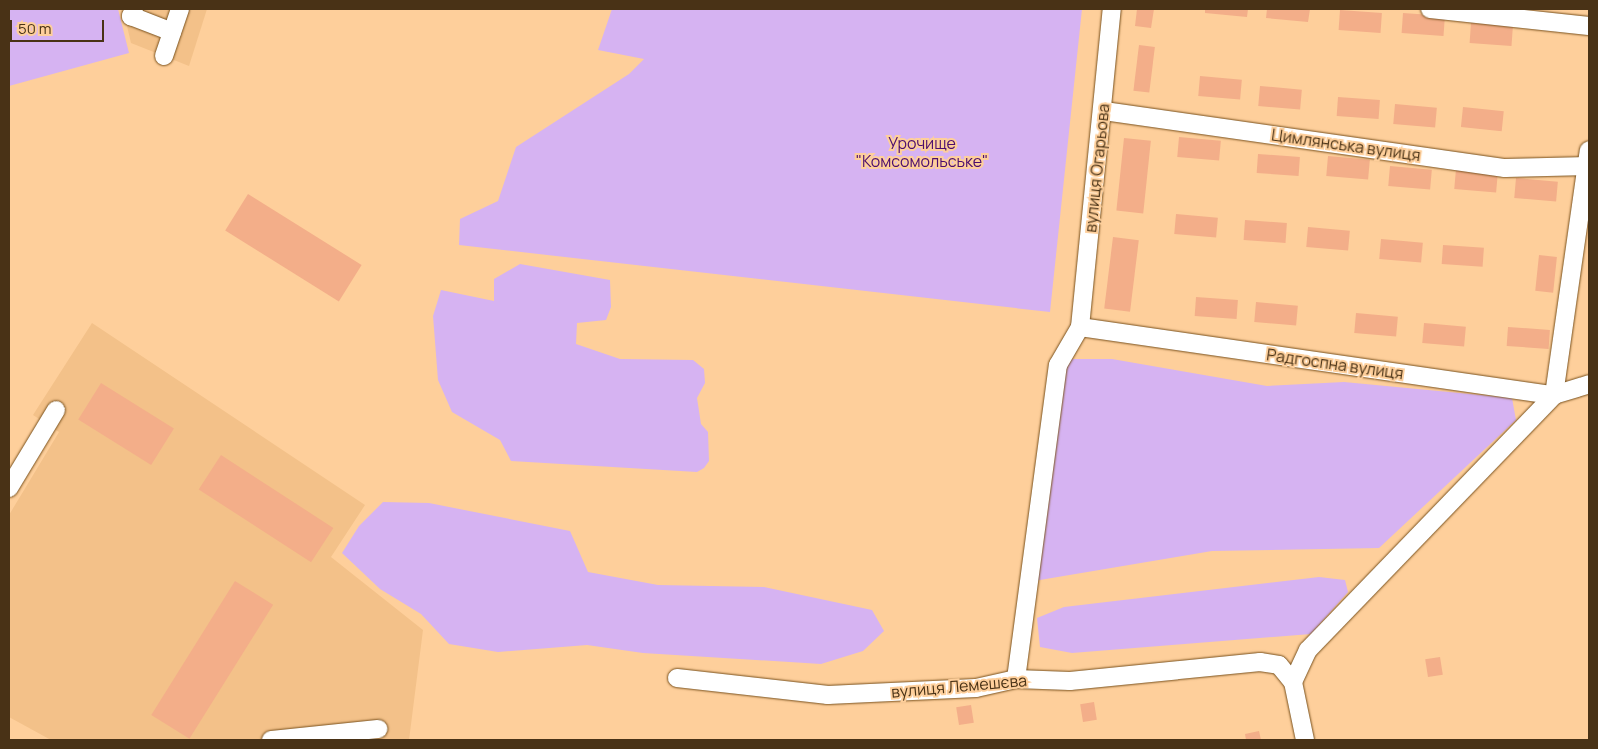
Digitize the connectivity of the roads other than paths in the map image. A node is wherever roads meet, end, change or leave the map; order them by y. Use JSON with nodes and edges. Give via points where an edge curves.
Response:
{"nodes":[{"id":1,"x":134,"y":9,"type":"edge"},
{"id":2,"x":180,"y":9,"type":"edge"},
{"id":3,"x":1112,"y":9,"type":"edge"},
{"id":4,"x":1430,"y":9,"type":"edge"},
{"id":5,"x":1589,"y":26,"type":"edge"},
{"id":6,"x":172,"y":32,"type":"junction"},
{"id":7,"x":164,"y":56,"type":"dead end"},
{"id":8,"x":1104,"y":111,"type":"junction"},
{"id":9,"x":1589,"y":161,"type":"edge"},
{"id":10,"x":1080,"y":327,"type":"junction"},
{"id":11,"x":1589,"y":384,"type":"edge"},
{"id":12,"x":1554,"y":395,"type":"junction"},
{"id":13,"x":56,"y":410,"type":"dead end"},
{"id":14,"x":9,"y":488,"type":"edge"},
{"id":15,"x":677,"y":678,"type":"dead end"},
{"id":16,"x":1016,"y":679,"type":"junction"},
{"id":17,"x":1293,"y":682,"type":"junction"},
{"id":18,"x":378,"y":728,"type":"dead end"},
{"id":19,"x":271,"y":740,"type":"edge"},
{"id":20,"x":1305,"y":740,"type":"edge"}],
"edges":[{"from":1,"to":6,"type":"street","via":[[131,16]]},
{"from":2,"to":6,"type":"street"},
{"from":3,"to":8,"type":"street","name":"вулиця Огарьова"},
{"from":4,"to":5,"type":"street"},
{"from":6,"to":7,"type":"street"},
{"from":8,"to":9,"type":"street","name":"Цимлянська вулиця","via":[[1505,168]]},
{"from":8,"to":10,"type":"street","name":"вулиця Огарьова"},
{"from":9,"to":12,"type":"street"},
{"from":10,"to":12,"type":"street","name":"Радгоспна вулиця"},
{"from":10,"to":16,"type":"street","via":[[1058,365]]},
{"from":11,"to":12,"type":"street","name":"Радгоспна вулиця"},
{"from":12,"to":17,"type":"street","via":[[1308,650]]},
{"from":13,"to":14,"type":"street"},
{"from":15,"to":16,"type":"street","name":"вулиця Лемешєва","via":[[828,695],[976,688]]},
{"from":16,"to":17,"type":"street","name":"вулиця Лемешєва","via":[[1070,681],[1260,662],[1279,665]]},
{"from":17,"to":20,"type":"street"},
{"from":18,"to":19,"type":"street"}]}
